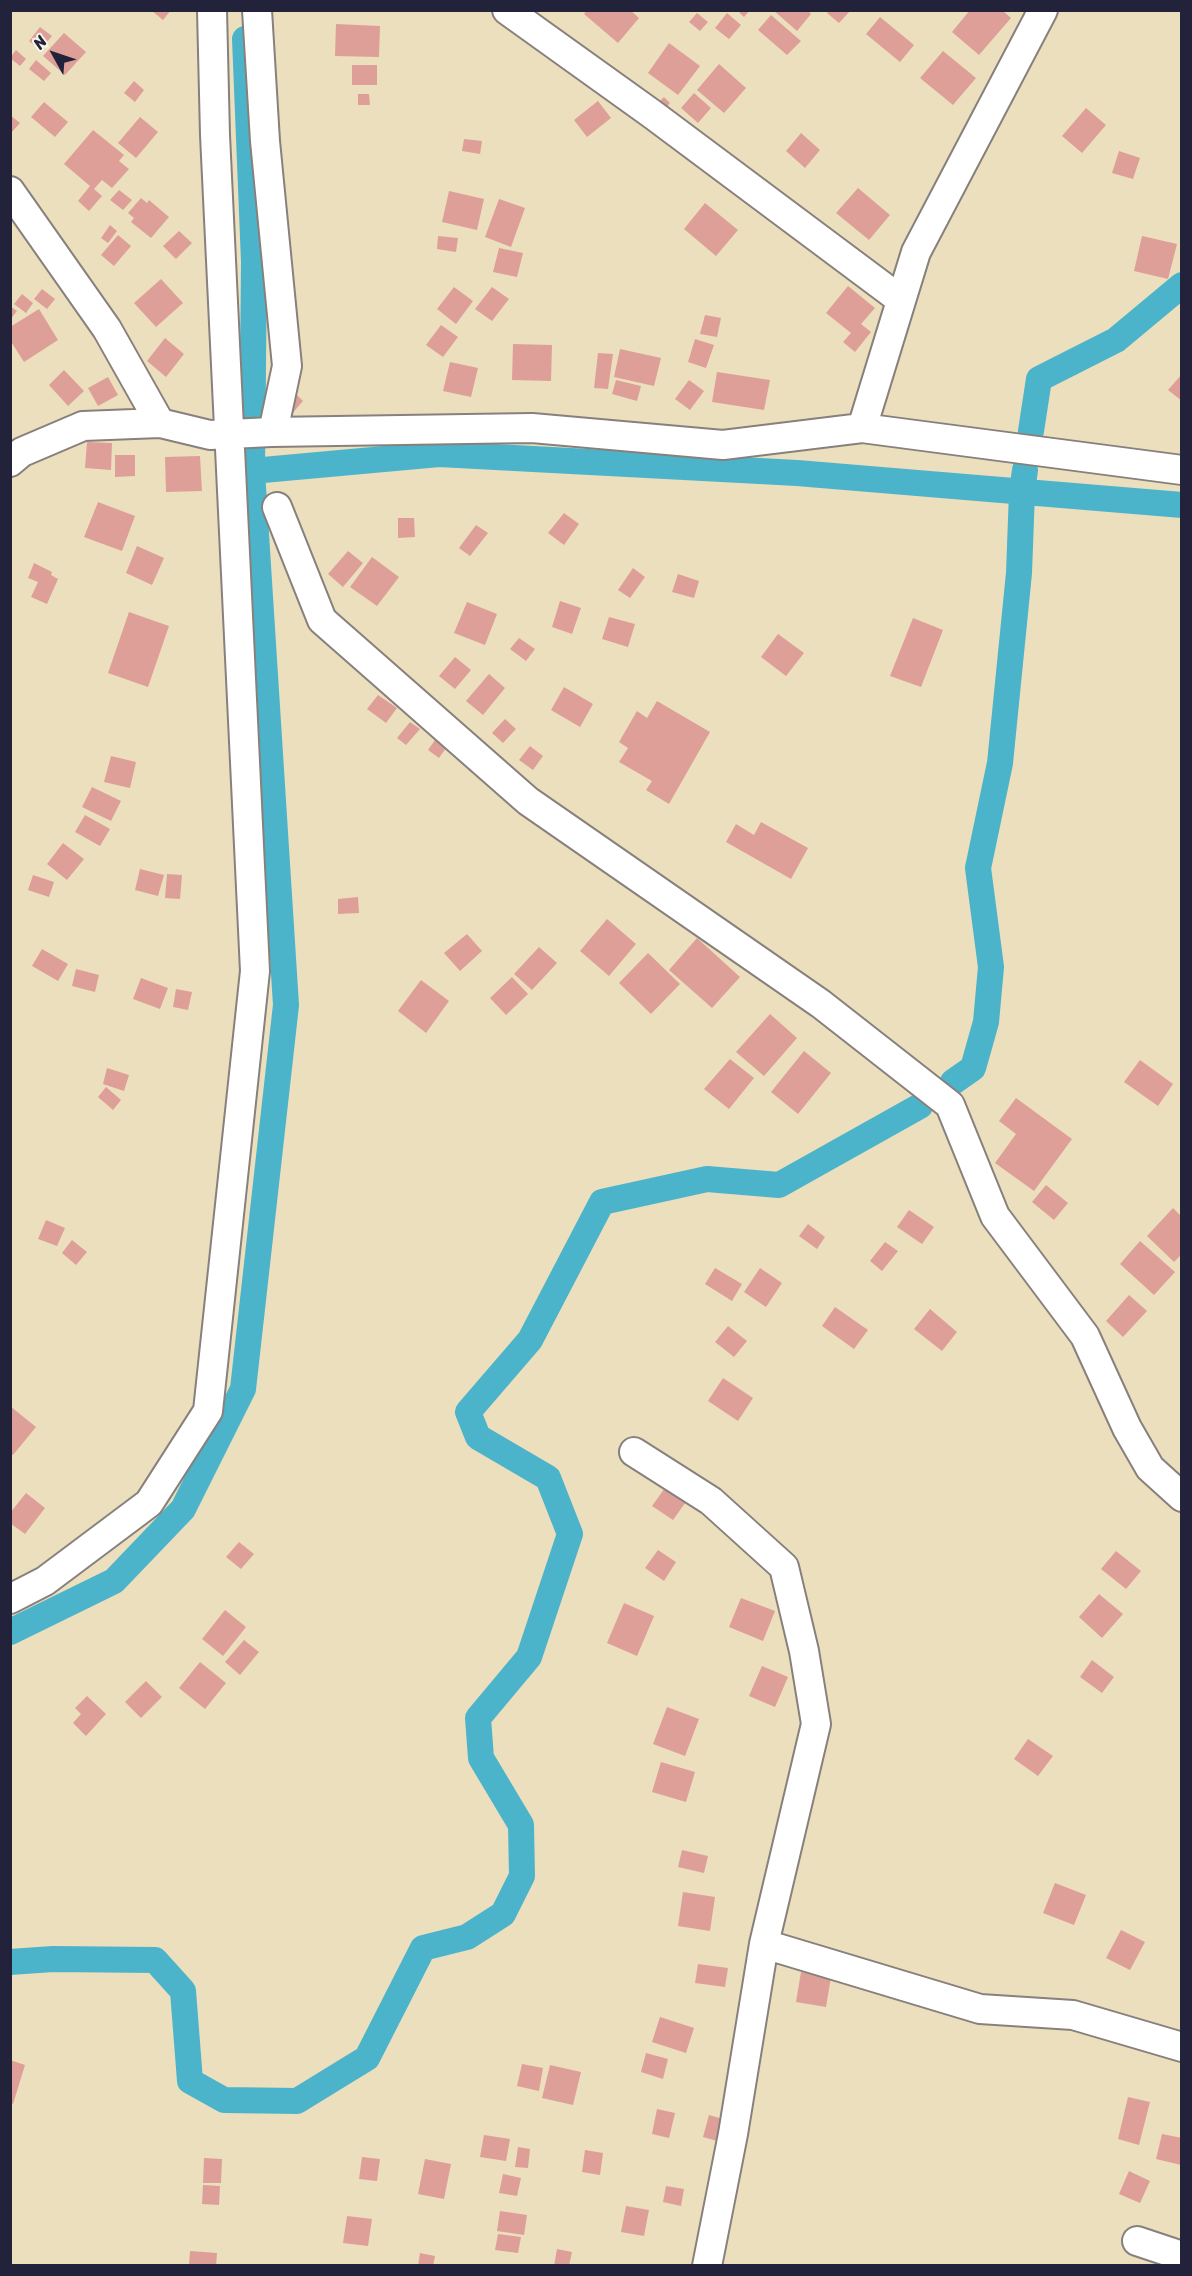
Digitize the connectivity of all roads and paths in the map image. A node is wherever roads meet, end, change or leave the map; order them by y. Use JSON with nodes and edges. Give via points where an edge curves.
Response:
{"nodes":[{"id":1,"x":212,"y":10,"type":"edge"},
{"id":2,"x":257,"y":10,"type":"edge"},
{"id":3,"x":507,"y":10,"type":"edge"},
{"id":4,"x":1043,"y":10,"type":"edge"},
{"id":5,"x":10,"y":191,"type":"edge"},
{"id":6,"x":901,"y":300,"type":"junction"},
{"id":7,"x":160,"y":423,"type":"junction"},
{"id":8,"x":862,"y":428,"type":"junction"},
{"id":9,"x":272,"y":432,"type":"junction"},
{"id":10,"x":230,"y":433,"type":"junction"},
{"id":11,"x":10,"y":462,"type":"edge"},
{"id":12,"x":1182,"y":470,"type":"edge"},
{"id":13,"x":277,"y":507,"type":"dead end"},
{"id":14,"x":633,"y":1452,"type":"dead end"},
{"id":15,"x":1182,"y":1497,"type":"edge"},
{"id":16,"x":10,"y":1599,"type":"edge"},
{"id":17,"x":764,"y":1944,"type":"junction"},
{"id":18,"x":1182,"y":2047,"type":"edge"},
{"id":19,"x":1137,"y":2241,"type":"dead end"},
{"id":20,"x":1182,"y":2256,"type":"edge"},
{"id":21,"x":707,"y":2265,"type":"edge"}],
"edges":[{"from":1,"to":10,"type":"street"},
{"from":2,"to":9,"type":"street","via":[[265,141],[287,366]]},
{"from":3,"to":6,"type":"street"},
{"from":4,"to":6,"type":"street","via":[[916,252]]},
{"from":5,"to":7,"type":"street","via":[[107,329]]},
{"from":6,"to":8,"type":"street"},
{"from":7,"to":10,"type":"street","via":[[210,435]]},
{"from":7,"to":11,"type":"street","via":[[83,426],[22,452]]},
{"from":8,"to":9,"type":"street","via":[[723,445],[532,428]]},
{"from":8,"to":12,"type":"street"},
{"from":9,"to":10,"type":"street"},
{"from":10,"to":16,"type":"street","via":[[255,972],[208,1411],[149,1503],[45,1581]]},
{"from":13,"to":15,"type":"street","via":[[322,621],[528,801],[820,1004],[950,1105],[995,1216],[1084,1336],[1126,1428],[1150,1468]]},
{"from":14,"to":17,"type":"street","via":[[711,1502],[784,1567],[816,1724]]},
{"from":17,"to":18,"type":"street","via":[[980,2009],[1073,2015]]},
{"from":17,"to":21,"type":"street"},
{"from":19,"to":20,"type":"street"}]}
